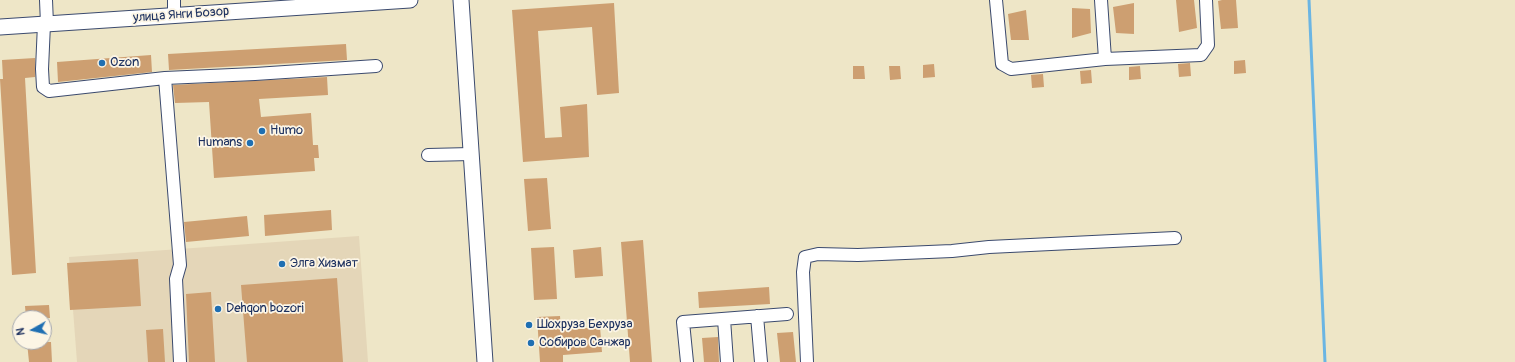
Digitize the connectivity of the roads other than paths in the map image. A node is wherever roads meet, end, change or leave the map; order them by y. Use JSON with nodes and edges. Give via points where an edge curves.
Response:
{"nodes":[{"id":1,"x":46,"y":0,"type":"edge"},
{"id":2,"x":174,"y":0,"type":"edge"},
{"id":3,"x":410,"y":0,"type":"edge"},
{"id":4,"x":461,"y":0,"type":"edge"},
{"id":5,"x":996,"y":0,"type":"edge"},
{"id":6,"x":1101,"y":0,"type":"edge"},
{"id":7,"x":1206,"y":0,"type":"edge"},
{"id":8,"x":290,"y":4,"type":"edge"},
{"id":9,"x":174,"y":16,"type":"junction"},
{"id":10,"x":45,"y":24,"type":"junction"},
{"id":11,"x":0,"y":27,"type":"edge"},
{"id":12,"x":1105,"y":60,"type":"junction"},
{"id":13,"x":376,"y":66,"type":"dead end"},
{"id":14,"x":165,"y":78,"type":"junction"},
{"id":15,"x":471,"y":154,"type":"junction"},
{"id":16,"x":428,"y":155,"type":"dead end"},
{"id":17,"x":1175,"y":238,"type":"dead end"},
{"id":18,"x":787,"y":314,"type":"dead end"},
{"id":19,"x":757,"y":316,"type":"junction"},
{"id":20,"x":724,"y":319,"type":"junction"},
{"id":21,"x":180,"y":362,"type":"edge"},
{"id":22,"x":485,"y":362,"type":"edge"},
{"id":23,"x":687,"y":362,"type":"edge"},
{"id":24,"x":727,"y":362,"type":"edge"},
{"id":25,"x":761,"y":362,"type":"edge"},
{"id":26,"x":807,"y":362,"type":"edge"}],
"edges":[{"from":1,"to":10,"type":"street"},
{"from":2,"to":9,"type":"street"},
{"from":3,"to":8,"type":"street","name":"улица Янги Бозор"},
{"from":4,"to":15,"type":"street"},
{"from":5,"to":12,"type":"street","via":[[1002,64],[1011,69]]},
{"from":6,"to":12,"type":"street"},
{"from":7,"to":12,"type":"street","via":[[1208,45],[1201,55]]},
{"from":8,"to":9,"type":"street","name":"улица Янги Бозор"},
{"from":9,"to":10,"type":"street","name":"улица Янги Бозор"},
{"from":10,"to":11,"type":"street","name":"улица Янги Бозор"},
{"from":10,"to":14,"type":"street","via":[[43,87],[49,91]]},
{"from":13,"to":14,"type":"street"},
{"from":14,"to":21,"type":"street","via":[[180,264],[176,279]]},
{"from":15,"to":16,"type":"street"},
{"from":15,"to":22,"type":"street"},
{"from":17,"to":26,"type":"street","via":[[989,247],[944,252],[818,254],[805,257],[803,272]]},
{"from":18,"to":19,"type":"street"},
{"from":19,"to":20,"type":"street"},
{"from":19,"to":25,"type":"street"},
{"from":20,"to":23,"type":"street","via":[[683,322]]},
{"from":20,"to":24,"type":"street"}]}
